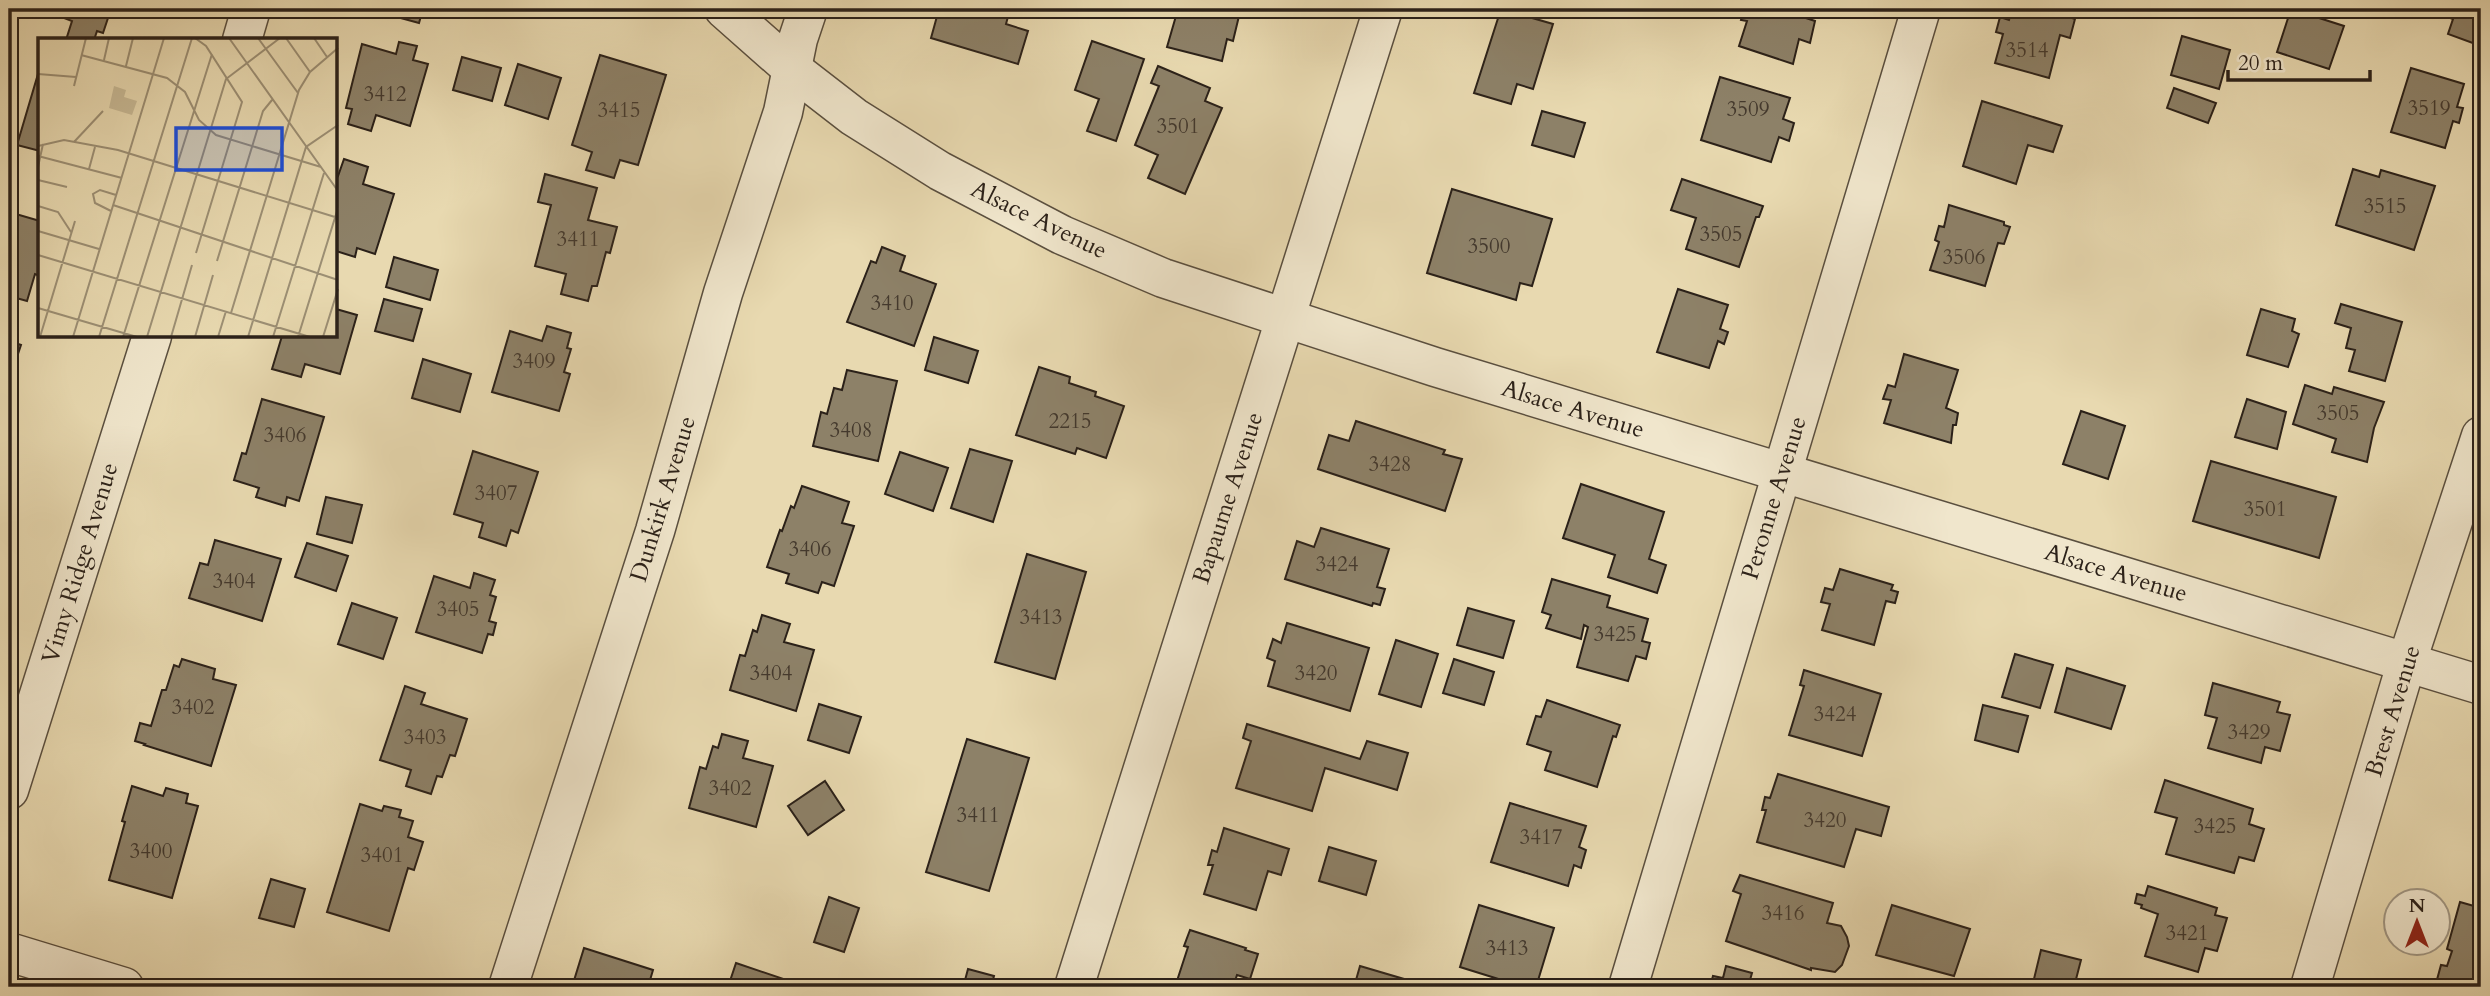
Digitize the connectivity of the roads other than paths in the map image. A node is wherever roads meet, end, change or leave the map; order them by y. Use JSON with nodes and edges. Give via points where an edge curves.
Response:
{"nodes":[{"id":1,"x":251,"y":9,"type":"edge"},
{"id":2,"x":724,"y":9,"type":"edge"},
{"id":3,"x":808,"y":9,"type":"edge"},
{"id":4,"x":1383,"y":9,"type":"edge"},
{"id":5,"x":1921,"y":9,"type":"edge"},
{"id":6,"x":243,"y":38,"type":"edge"},
{"id":7,"x":792,"y":69,"type":"junction"},
{"id":8,"x":1285,"y":319,"type":"junction"},
{"id":9,"x":151,"y":338,"type":"edge"},
{"id":10,"x":2481,"y":436,"type":"edge"},
{"id":11,"x":1781,"y":472,"type":"junction"},
{"id":12,"x":2407,"y":661,"type":"junction"},
{"id":13,"x":2481,"y":685,"type":"edge"},
{"id":14,"x":9,"y":790,"type":"edge"},
{"id":15,"x":9,"y":952,"type":"edge"},
{"id":16,"x":124,"y":987,"type":"edge"},
{"id":17,"x":508,"y":987,"type":"edge"},
{"id":18,"x":1074,"y":987,"type":"edge"},
{"id":19,"x":1628,"y":987,"type":"edge"},
{"id":20,"x":2310,"y":987,"type":"edge"}],
"edges":[{"from":1,"to":6,"type":"street"},
{"from":2,"to":7,"type":"street","name":"Alsace Avenue"},
{"from":3,"to":7,"type":"street","name":"Dunkirk Avenue"},
{"from":4,"to":8,"type":"street","name":"Bapaume Avenue"},
{"from":5,"to":11,"type":"street","name":"Peronne Avenue"},
{"from":7,"to":8,"type":"street","name":"Alsace Avenue","via":[[854,117],[940,171],[1062,235],[1163,278]]},
{"from":7,"to":17,"type":"street","name":"Dunkirk Avenue","via":[[783,112],[723,293],[654,531]]},
{"from":8,"to":11,"type":"street","name":"Alsace Avenue"},
{"from":8,"to":18,"type":"street","name":"Bapaume Avenue"},
{"from":9,"to":14,"type":"street","name":"Vimy Ridge Avenue"},
{"from":10,"to":12,"type":"street","name":"Brest Avenue"},
{"from":11,"to":12,"type":"street","name":"Alsace Avenue"},
{"from":11,"to":19,"type":"street","name":"Peronne Avenue"},
{"from":12,"to":13,"type":"street","name":"Alsace Avenue"},
{"from":12,"to":20,"type":"street","name":"Brest Avenue"},
{"from":15,"to":16,"type":"street"}]}
